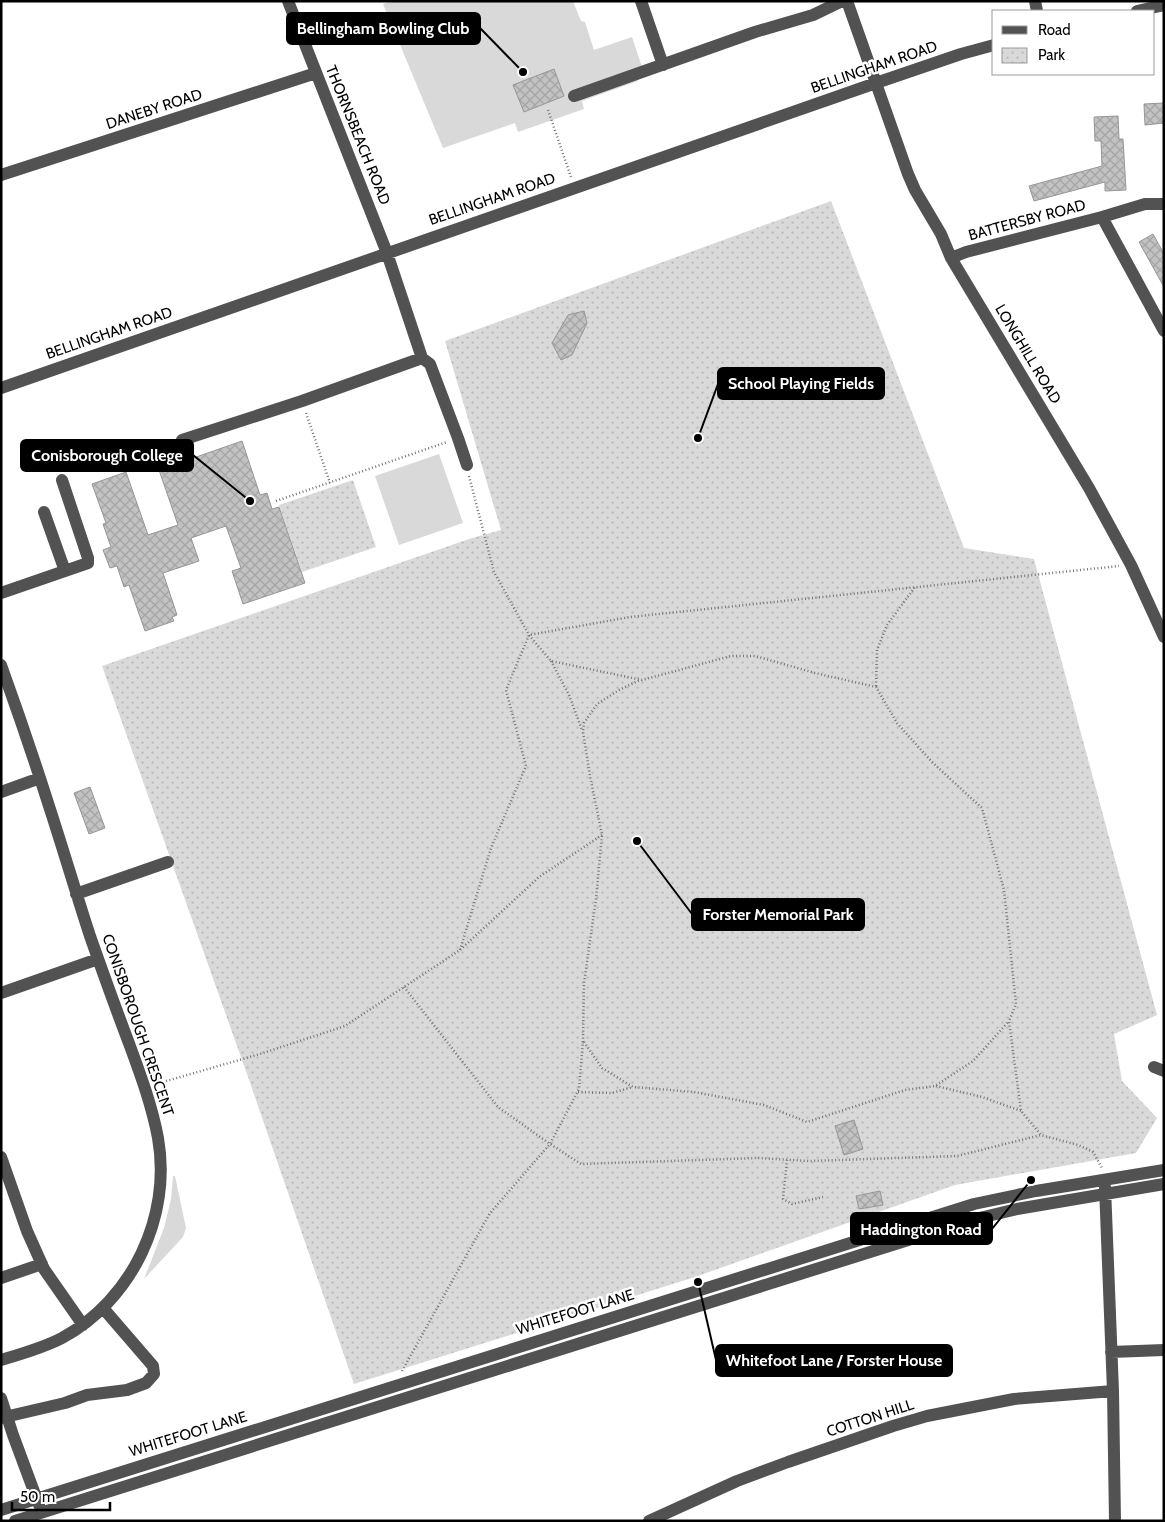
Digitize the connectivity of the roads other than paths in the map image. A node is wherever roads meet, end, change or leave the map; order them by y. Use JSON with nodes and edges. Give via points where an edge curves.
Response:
{"nodes":[{"id":1,"x":288,"y":1,"type":"edge"},
{"id":2,"x":641,"y":1,"type":"edge"},
{"id":3,"x":842,"y":1,"type":"edge"},
{"id":4,"x":847,"y":1,"type":"edge"},
{"id":5,"x":1164,"y":5,"type":"edge"},
{"id":6,"x":1142,"y":10,"type":"edge"},
{"id":7,"x":992,"y":46,"type":"edge"},
{"id":8,"x":663,"y":65,"type":"junction"},
{"id":9,"x":316,"y":73,"type":"junction"},
{"id":10,"x":876,"y":83,"type":"junction"},
{"id":11,"x":574,"y":96,"type":"dead end"},
{"id":12,"x":1,"y":175,"type":"edge"},
{"id":13,"x":1164,"y":204,"type":"edge"},
{"id":14,"x":1102,"y":217,"type":"junction"},
{"id":15,"x":387,"y":253,"type":"junction"},
{"id":16,"x":951,"y":258,"type":"junction"},
{"id":17,"x":1164,"y":331,"type":"edge"},
{"id":18,"x":422,"y":358,"type":"junction"},
{"id":19,"x":1,"y":388,"type":"edge"},
{"id":20,"x":182,"y":440,"type":"dead end"},
{"id":21,"x":466,"y":465,"type":"road end"},
{"id":22,"x":62,"y":480,"type":"dead end"},
{"id":23,"x":44,"y":512,"type":"dead end"},
{"id":24,"x":60,"y":573,"type":"junction"},
{"id":25,"x":1,"y":593,"type":"edge"},
{"id":26,"x":1164,"y":636,"type":"edge"},
{"id":27,"x":1,"y":665,"type":"edge"},
{"id":28,"x":40,"y":778,"type":"junction"},
{"id":29,"x":1,"y":792,"type":"edge"},
{"id":30,"x":168,"y":862,"type":"dead end"},
{"id":31,"x":76,"y":894,"type":"junction"},
{"id":32,"x":98,"y":959,"type":"junction"},
{"id":33,"x":1,"y":993,"type":"edge"},
{"id":34,"x":1,"y":1157,"type":"edge"},
{"id":35,"x":1164,"y":1170,"type":"edge"},
{"id":36,"x":1105,"y":1179,"type":"junction"},
{"id":37,"x":1164,"y":1184,"type":"edge"},
{"id":38,"x":1105,"y":1194,"type":"junction"},
{"id":39,"x":42,"y":1264,"type":"junction"},
{"id":40,"x":1,"y":1278,"type":"edge"},
{"id":41,"x":103,"y":1308,"type":"junction"},
{"id":42,"x":83,"y":1325,"type":"junction"},
{"id":43,"x":562,"y":1333,"type":"junction"},
{"id":44,"x":567,"y":1347,"type":"junction"},
{"id":45,"x":1164,"y":1350,"type":"edge"},
{"id":46,"x":1111,"y":1352,"type":"junction"},
{"id":47,"x":1,"y":1360,"type":"edge"},
{"id":48,"x":1113,"y":1392,"type":"junction"},
{"id":49,"x":1,"y":1398,"type":"edge"},
{"id":50,"x":4,"y":1417,"type":"edge"},
{"id":51,"x":37,"y":1498,"type":"junction"},
{"id":52,"x":1,"y":1510,"type":"edge"},
{"id":53,"x":42,"y":1512,"type":"junction"},
{"id":54,"x":15,"y":1521,"type":"edge"},
{"id":55,"x":649,"y":1521,"type":"edge"},
{"id":56,"x":1114,"y":1521,"type":"edge"}],
"edges":[{"from":1,"to":9,"type":"street","name":"THORNSBEACH ROAD"},
{"from":2,"to":8,"type":"street"},
{"from":3,"to":8,"type":"street","via":[[813,15]]},
{"from":4,"to":10,"type":"street","name":"LONGHILL ROAD"},
{"from":5,"to":6,"type":"street"},
{"from":7,"to":10,"type":"street","name":"BELLINGHAM ROAD"},
{"from":8,"to":11,"type":"street"},
{"from":9,"to":12,"type":"street","name":"DANEBY ROAD"},
{"from":9,"to":15,"type":"street","name":"THORNSBEACH ROAD"},
{"from":10,"to":15,"type":"street","name":"BELLINGHAM ROAD"},
{"from":10,"to":16,"type":"street","name":"LONGHILL ROAD","via":[[908,174]]},
{"from":13,"to":14,"type":"street","via":[[1145,204]]},
{"from":14,"to":16,"type":"street","name":"BATTERSBY ROAD"},
{"from":14,"to":17,"type":"street","name":"BATTERSBY ROAD"},
{"from":15,"to":18,"type":"street","name":"THORNSBEACH ROAD"},
{"from":15,"to":19,"type":"street","name":"BELLINGHAM ROAD"},
{"from":16,"to":26,"type":"street","name":"LONGHILL ROAD","via":[[1089,488],[1131,565]]},
{"from":18,"to":20,"type":"street"},
{"from":18,"to":21,"type":"street","name":"THORNSBEACH ROAD","via":[[430,364]]},
{"from":22,"to":24,"type":"street","via":[[88,563]]},
{"from":23,"to":24,"type":"street"},
{"from":24,"to":25,"type":"street"},
{"from":27,"to":28,"type":"street","name":"CONISBOROUGH CRESCENT"},
{"from":28,"to":29,"type":"street"},
{"from":28,"to":31,"type":"street","name":"CONISBOROUGH CRESCENT"},
{"from":30,"to":31,"type":"street"},
{"from":31,"to":32,"type":"street","name":"CONISBOROUGH CRESCENT"},
{"from":32,"to":33,"type":"street"},
{"from":32,"to":41,"type":"street","name":"CONISBOROUGH CRESCENT","via":[[145,1088],[158,1140],[159,1184],[152,1227],[136,1265]]},
{"from":34,"to":39,"type":"street"},
{"from":35,"to":36,"type":"street","name":"WHITEFOOT LANE"},
{"from":36,"to":38,"type":"street"},
{"from":36,"to":43,"type":"street","name":"WHITEFOOT LANE","via":[[974,1204]]},
{"from":37,"to":38,"type":"street","name":"WHITEFOOT LANE"},
{"from":38,"to":44,"type":"street","name":"WHITEFOOT LANE","via":[[975,1219]]},
{"from":38,"to":46,"type":"street"},
{"from":39,"to":40,"type":"street"},
{"from":39,"to":42,"type":"street"},
{"from":41,"to":42,"type":"street","name":"CONISBOROUGH CRESCENT"},
{"from":41,"to":50,"type":"street","via":[[154,1366],[154,1374],[146,1383]]},
{"from":42,"to":47,"type":"street","name":"CONISBOROUGH CRESCENT","via":[[60,1339]]},
{"from":43,"to":44,"type":"street"},
{"from":43,"to":51,"type":"street","name":"WHITEFOOT LANE"},
{"from":44,"to":53,"type":"street","name":"WHITEFOOT LANE"},
{"from":45,"to":46,"type":"street"},
{"from":46,"to":48,"type":"street"},
{"from":48,"to":55,"type":"street","name":"COTTON HILL","via":[[1014,1399],[928,1416],[737,1481]]},
{"from":48,"to":56,"type":"street"},
{"from":49,"to":50,"type":"street"},
{"from":50,"to":51,"type":"street"},
{"from":51,"to":52,"type":"street","name":"WHITEFOOT LANE"},
{"from":51,"to":53,"type":"street"},
{"from":53,"to":54,"type":"street","name":"WHITEFOOT LANE"}]}
